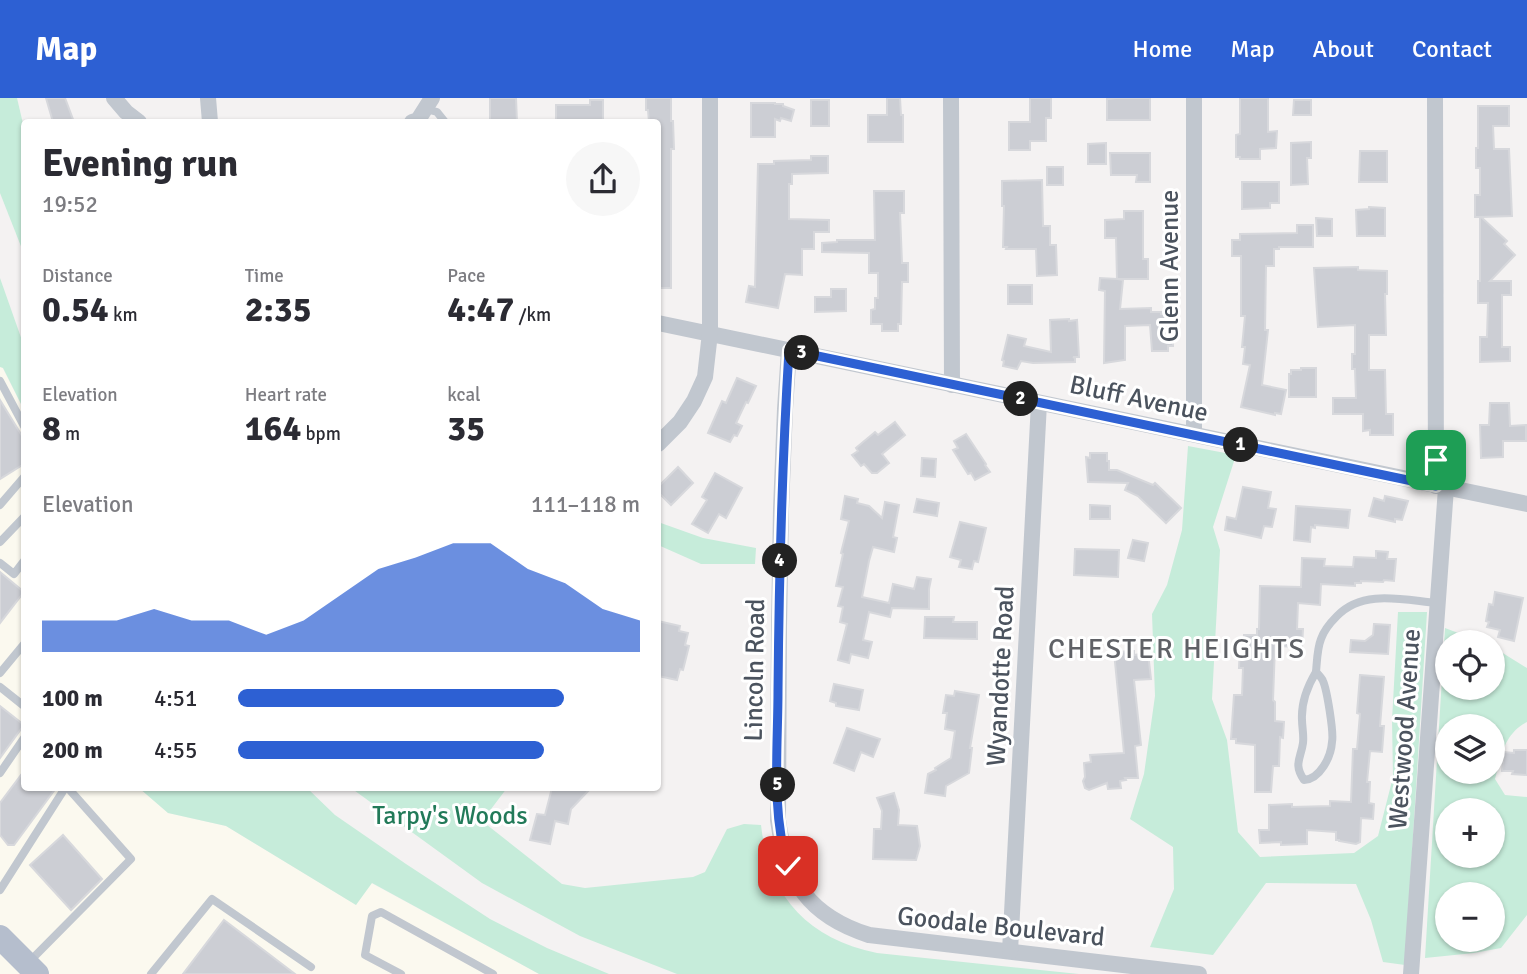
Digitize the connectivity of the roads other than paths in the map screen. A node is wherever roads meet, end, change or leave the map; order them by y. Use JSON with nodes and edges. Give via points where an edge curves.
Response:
{"nodes":[{"id":1,"x":114,"y":98,"type":"edge"},
{"id":2,"x":208,"y":98,"type":"edge"},
{"id":3,"x":710,"y":98,"type":"edge"},
{"id":4,"x":951,"y":98,"type":"edge"},
{"id":5,"x":1194,"y":98,"type":"edge"},
{"id":6,"x":1436,"y":98,"type":"edge"},
{"id":7,"x":429,"y":103,"type":"edge"},
{"id":8,"x":135,"y":119,"type":"edge"},
{"id":9,"x":210,"y":119,"type":"edge"},
{"id":10,"x":419,"y":119,"type":"edge"},
{"id":11,"x":443,"y":119,"type":"edge"},
{"id":12,"x":661,"y":324,"type":"edge"},
{"id":13,"x":710,"y":333,"type":"junction"},
{"id":14,"x":789,"y":350,"type":"junction"},
{"id":15,"x":0,"y":381,"type":"edge"},
{"id":16,"x":952,"y":385,"type":"junction"},
{"id":17,"x":1039,"y":403,"type":"junction"},
{"id":18,"x":21,"y":420,"type":"edge"},
{"id":19,"x":1194,"y":434,"type":"junction"},
{"id":20,"x":661,"y":441,"type":"edge"},
{"id":21,"x":21,"y":480,"type":"edge"},
{"id":22,"x":1441,"y":487,"type":"junction"},
{"id":23,"x":1527,"y":504,"type":"edge"},
{"id":24,"x":0,"y":505,"type":"edge"},
{"id":25,"x":21,"y":520,"type":"edge"},
{"id":26,"x":0,"y":542,"type":"edge"},
{"id":27,"x":0,"y":563,"type":"edge"},
{"id":28,"x":21,"y":565,"type":"edge"},
{"id":29,"x":1437,"y":603,"type":"junction"},
{"id":30,"x":21,"y":648,"type":"edge"},
{"id":31,"x":1316,"y":672,"type":"junction"},
{"id":32,"x":0,"y":673,"type":"edge"},
{"id":33,"x":0,"y":687,"type":"edge"},
{"id":34,"x":21,"y":704,"type":"edge"},
{"id":35,"x":21,"y":742,"type":"edge"},
{"id":36,"x":0,"y":773,"type":"edge"},
{"id":37,"x":65,"y":791,"type":"edge"},
{"id":38,"x":70,"y":791,"type":"edge"},
{"id":39,"x":0,"y":890,"type":"edge"},
{"id":40,"x":808,"y":899,"type":"joint"},
{"id":41,"x":0,"y":937,"type":"edge"},
{"id":42,"x":1010,"y":951,"type":"junction"},
{"id":43,"x":311,"y":967,"type":"dead end"},
{"id":44,"x":32,"y":969,"type":"edge"},
{"id":45,"x":151,"y":974,"type":"edge"},
{"id":46,"x":401,"y":974,"type":"edge"},
{"id":47,"x":493,"y":974,"type":"edge"},
{"id":48,"x":1199,"y":974,"type":"edge"},
{"id":49,"x":1411,"y":974,"type":"edge"}],
"edges":[{"from":1,"to":8,"type":"street"},
{"from":2,"to":9,"type":"street"},
{"from":3,"to":13,"type":"street"},
{"from":4,"to":16,"type":"street"},
{"from":5,"to":19,"type":"street","name":"Glenn Avenue"},
{"from":6,"to":22,"type":"street","name":"Westwood Avenue"},
{"from":7,"to":10,"type":"street"},
{"from":7,"to":11,"type":"lane"},
{"from":12,"to":13,"type":"street","name":"Bluff Avenue"},
{"from":13,"to":14,"type":"street","name":"Bluff Avenue"},
{"from":13,"to":20,"type":"street","via":[[705,377],[680,422]]},
{"from":14,"to":16,"type":"street","name":"Bluff Avenue"},
{"from":14,"to":40,"type":"street","name":"Lincoln Road","via":[[781,537],[778,820],[788,866]]},
{"from":15,"to":18,"type":"lane"},
{"from":16,"to":17,"type":"street","name":"Bluff Avenue"},
{"from":17,"to":19,"type":"street","name":"Bluff Avenue"},
{"from":17,"to":42,"type":"street","name":"Wyandotte Road"},
{"from":19,"to":22,"type":"street","name":"Bluff Avenue"},
{"from":21,"to":24,"type":"lane"},
{"from":22,"to":23,"type":"street","name":"Bluff Avenue"},
{"from":22,"to":29,"type":"street","name":"Westwood Avenue"},
{"from":25,"to":26,"type":"lane"},
{"from":27,"to":28,"type":"lane","via":[[14,573]]},
{"from":29,"to":31,"type":"lane","via":[[1382,598],[1362,600],[1344,609],[1320,641]]},
{"from":29,"to":49,"type":"street","name":"Westwood Avenue"},
{"from":30,"to":32,"type":"lane"},
{"from":31,"to":31,"type":"lane","via":[[1302,707],[1303,743],[1298,763],[1304,780],[1319,772],[1332,743],[1323,680]]},
{"from":33,"to":34,"type":"lane"},
{"from":35,"to":36,"type":"lane"},
{"from":37,"to":39,"type":"lane"},
{"from":38,"to":44,"type":"lane","via":[[131,859]]},
{"from":40,"to":42,"type":"street","name":"Goodale Boulevard","via":[[839,923],[869,935]]},
{"from":41,"to":44,"type":"main road"},
{"from":42,"to":48,"type":"street","name":"Goodale Boulevard"},
{"from":43,"to":45,"type":"lane","via":[[212,899]]},
{"from":46,"to":47,"type":"lane","via":[[365,955],[372,916],[381,912]]}]}
